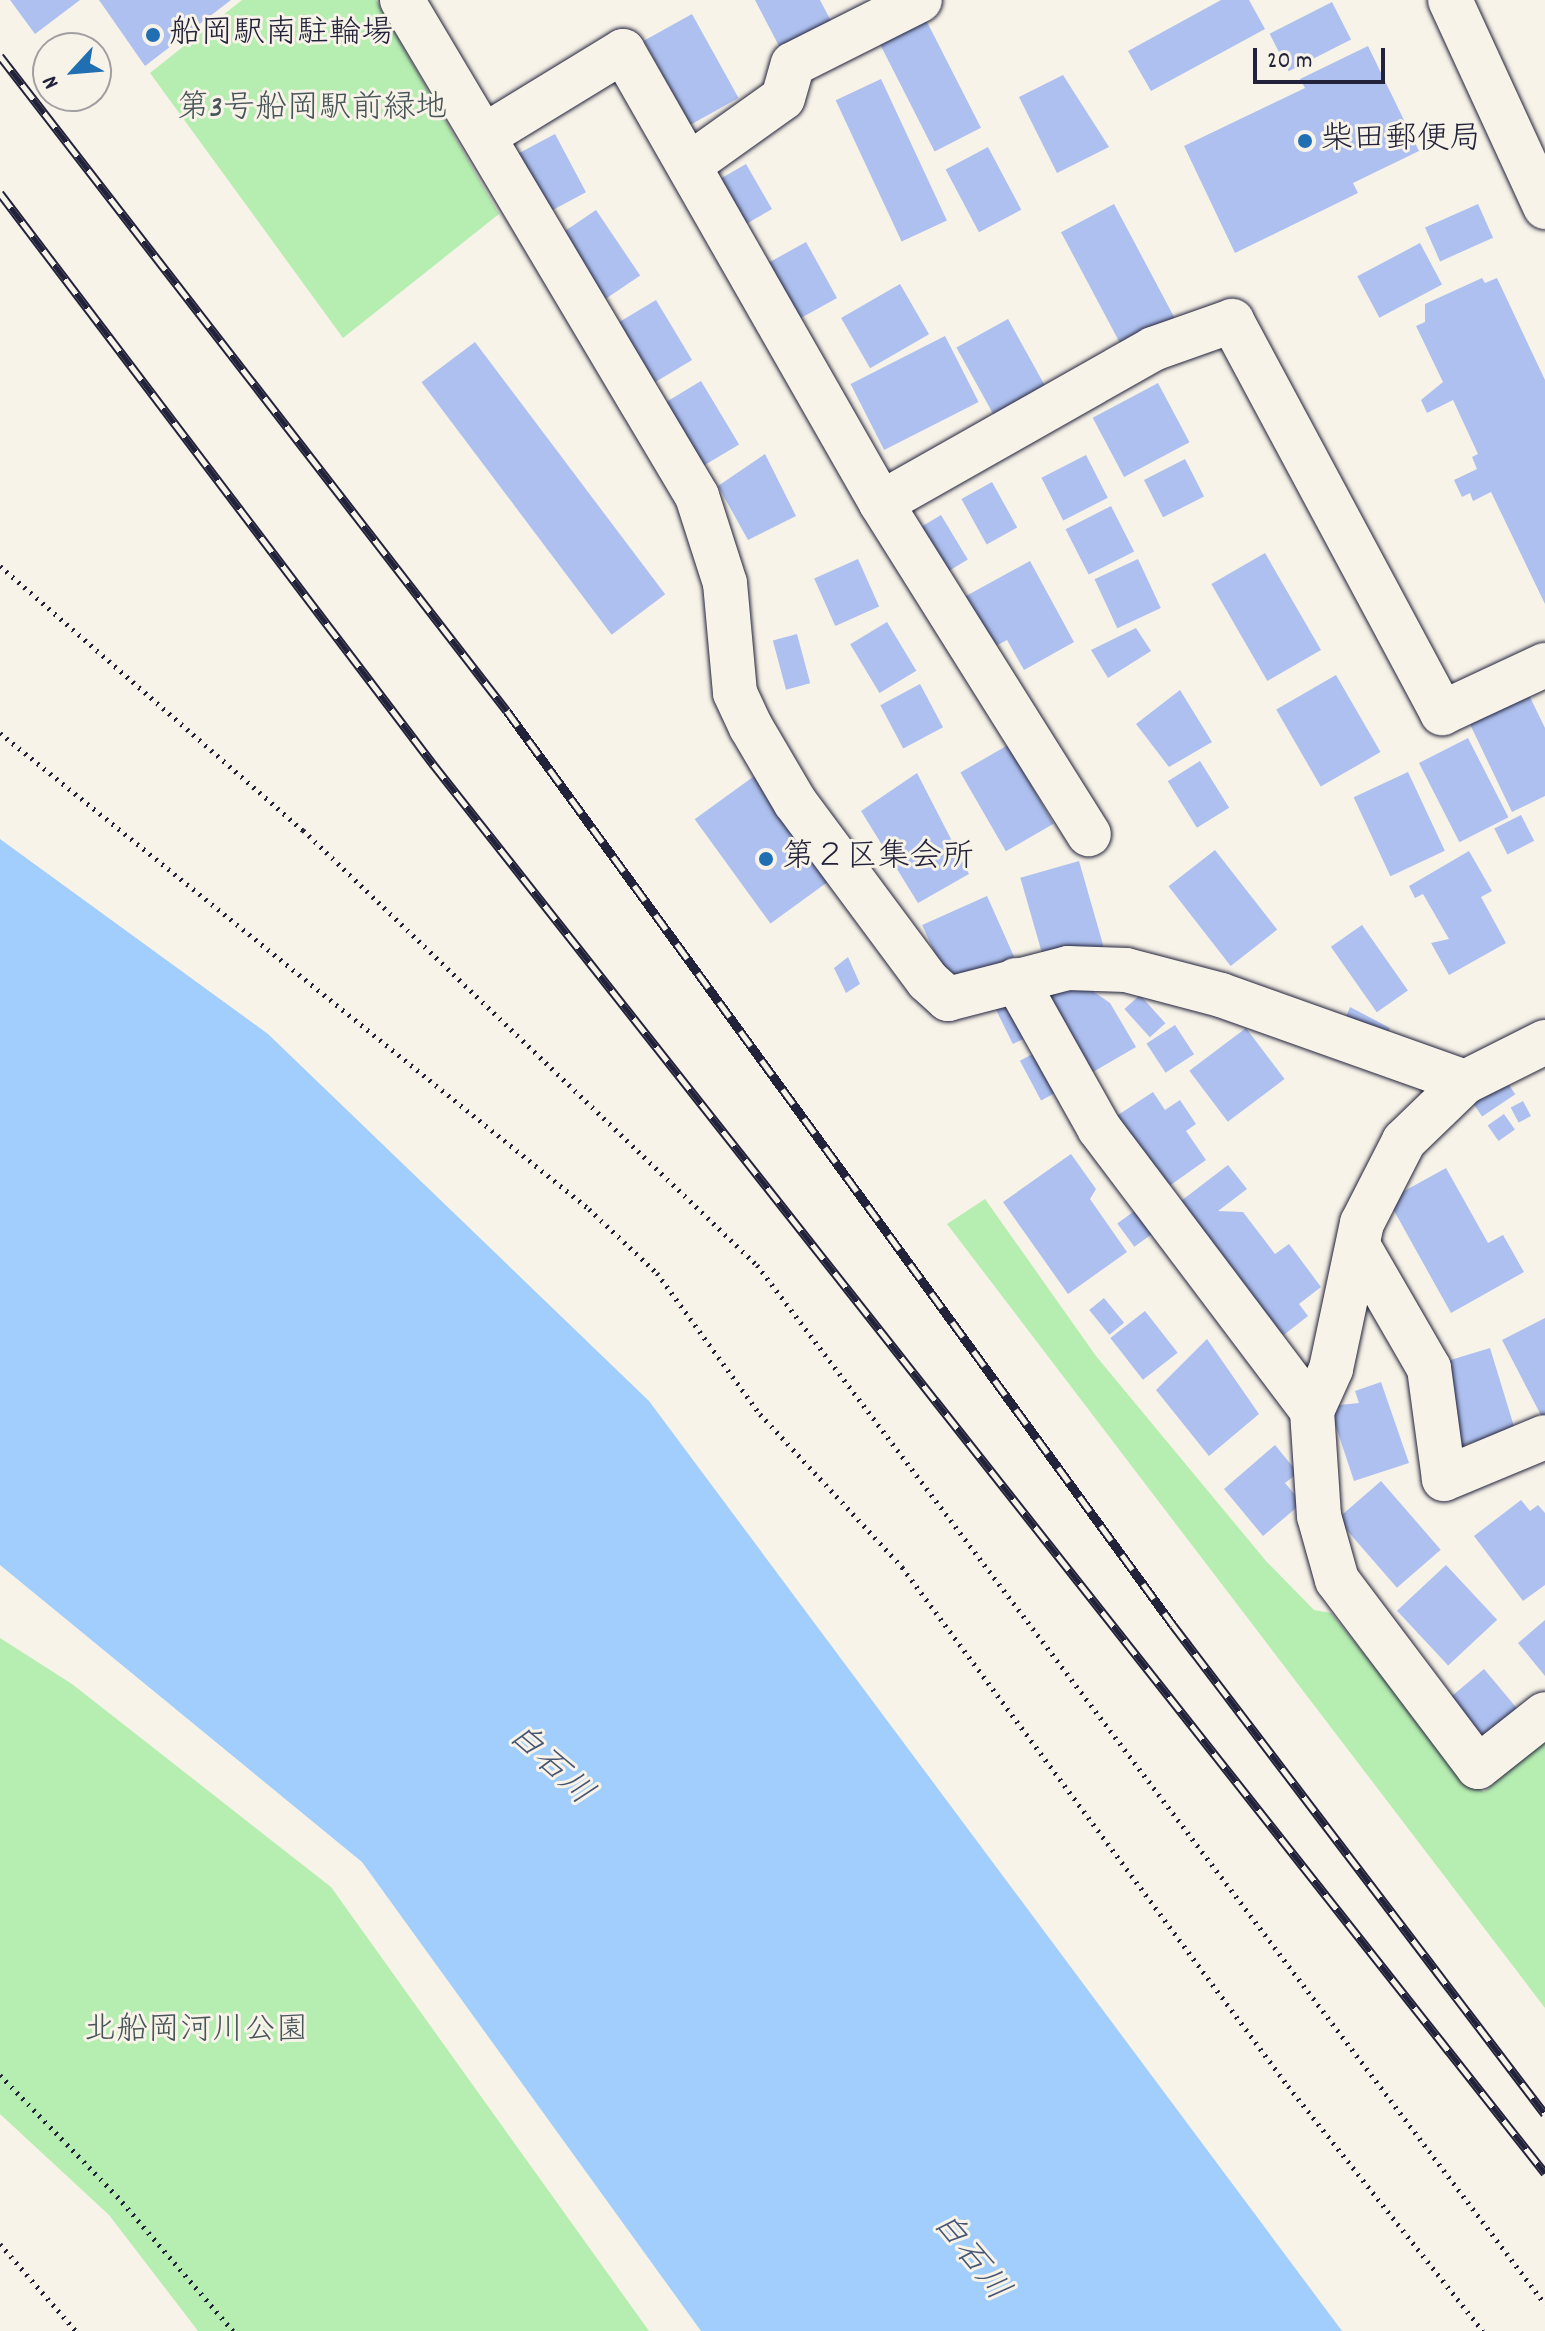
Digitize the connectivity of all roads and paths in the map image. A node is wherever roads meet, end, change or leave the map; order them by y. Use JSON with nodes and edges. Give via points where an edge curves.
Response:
{"nodes":[{"id":1,"x":402,"y":0,"type":"edge"},
{"id":2,"x":920,"y":0,"type":"edge"},
{"id":3,"x":1450,"y":0,"type":"edge"},
{"id":4,"x":484,"y":136,"type":"junction"},
{"id":5,"x":689,"y":165,"type":"junction"},
{"id":6,"x":1545,"y":207,"type":"edge"},
{"id":7,"x":881,"y":503,"type":"junction"},
{"id":8,"x":0,"y":566,"type":"edge"},
{"id":9,"x":1545,"y":665,"type":"edge"},
{"id":10,"x":0,"y":733,"type":"edge"},
{"id":11,"x":1089,"y":834,"type":"dead end"},
{"id":12,"x":1016,"y":980,"type":"junction"},
{"id":13,"x":1545,"y":1042,"type":"edge"},
{"id":14,"x":1465,"y":1082,"type":"junction"},
{"id":15,"x":1359,"y":1247,"type":"junction"},
{"id":16,"x":1312,"y":1411,"type":"junction"},
{"id":17,"x":1545,"y":1437,"type":"edge"},
{"id":18,"x":1545,"y":1714,"type":"edge"},
{"id":19,"x":0,"y":2075,"type":"edge"},
{"id":20,"x":0,"y":2244,"type":"edge"},
{"id":21,"x":1545,"y":2304,"type":"edge"},
{"id":22,"x":76,"y":2331,"type":"edge"},
{"id":23,"x":233,"y":2331,"type":"edge"},
{"id":24,"x":1483,"y":2331,"type":"edge"}],
"edges":[{"from":1,"to":4,"type":"street"},
{"from":2,"to":5,"type":"street","via":[[793,64],[783,98]]},
{"from":3,"to":6,"type":"street"},
{"from":4,"to":5,"type":"street","via":[[623,51]]},
{"from":4,"to":12,"type":"street","via":[[697,496],[725,583],[735,693],[795,802],[948,999]]},
{"from":5,"to":7,"type":"street"},
{"from":7,"to":9,"type":"street","via":[[1153,349],[1232,321],[1442,713]]},
{"from":7,"to":11,"type":"street"},
{"from":8,"to":21,"type":"path","via":[[303,830],[757,1265]]},
{"from":10,"to":24,"type":"path","via":[[589,1209],[657,1273],[760,1414],[902,1567],[1288,2086]]},
{"from":12,"to":14,"type":"street","via":[[1068,968],[1155,976]]},
{"from":12,"to":16,"type":"street","via":[[1099,1128]]},
{"from":13,"to":14,"type":"street"},
{"from":14,"to":15,"type":"street","via":[[1404,1141],[1362,1223]]},
{"from":15,"to":16,"type":"street","via":[[1331,1369]]},
{"from":15,"to":17,"type":"street","via":[[1429,1368],[1444,1479]]},
{"from":16,"to":18,"type":"street","via":[[1319,1516],[1337,1580],[1478,1767]]},
{"from":19,"to":23,"type":"path","via":[[117,2196]]},
{"from":20,"to":22,"type":"path"}]}
